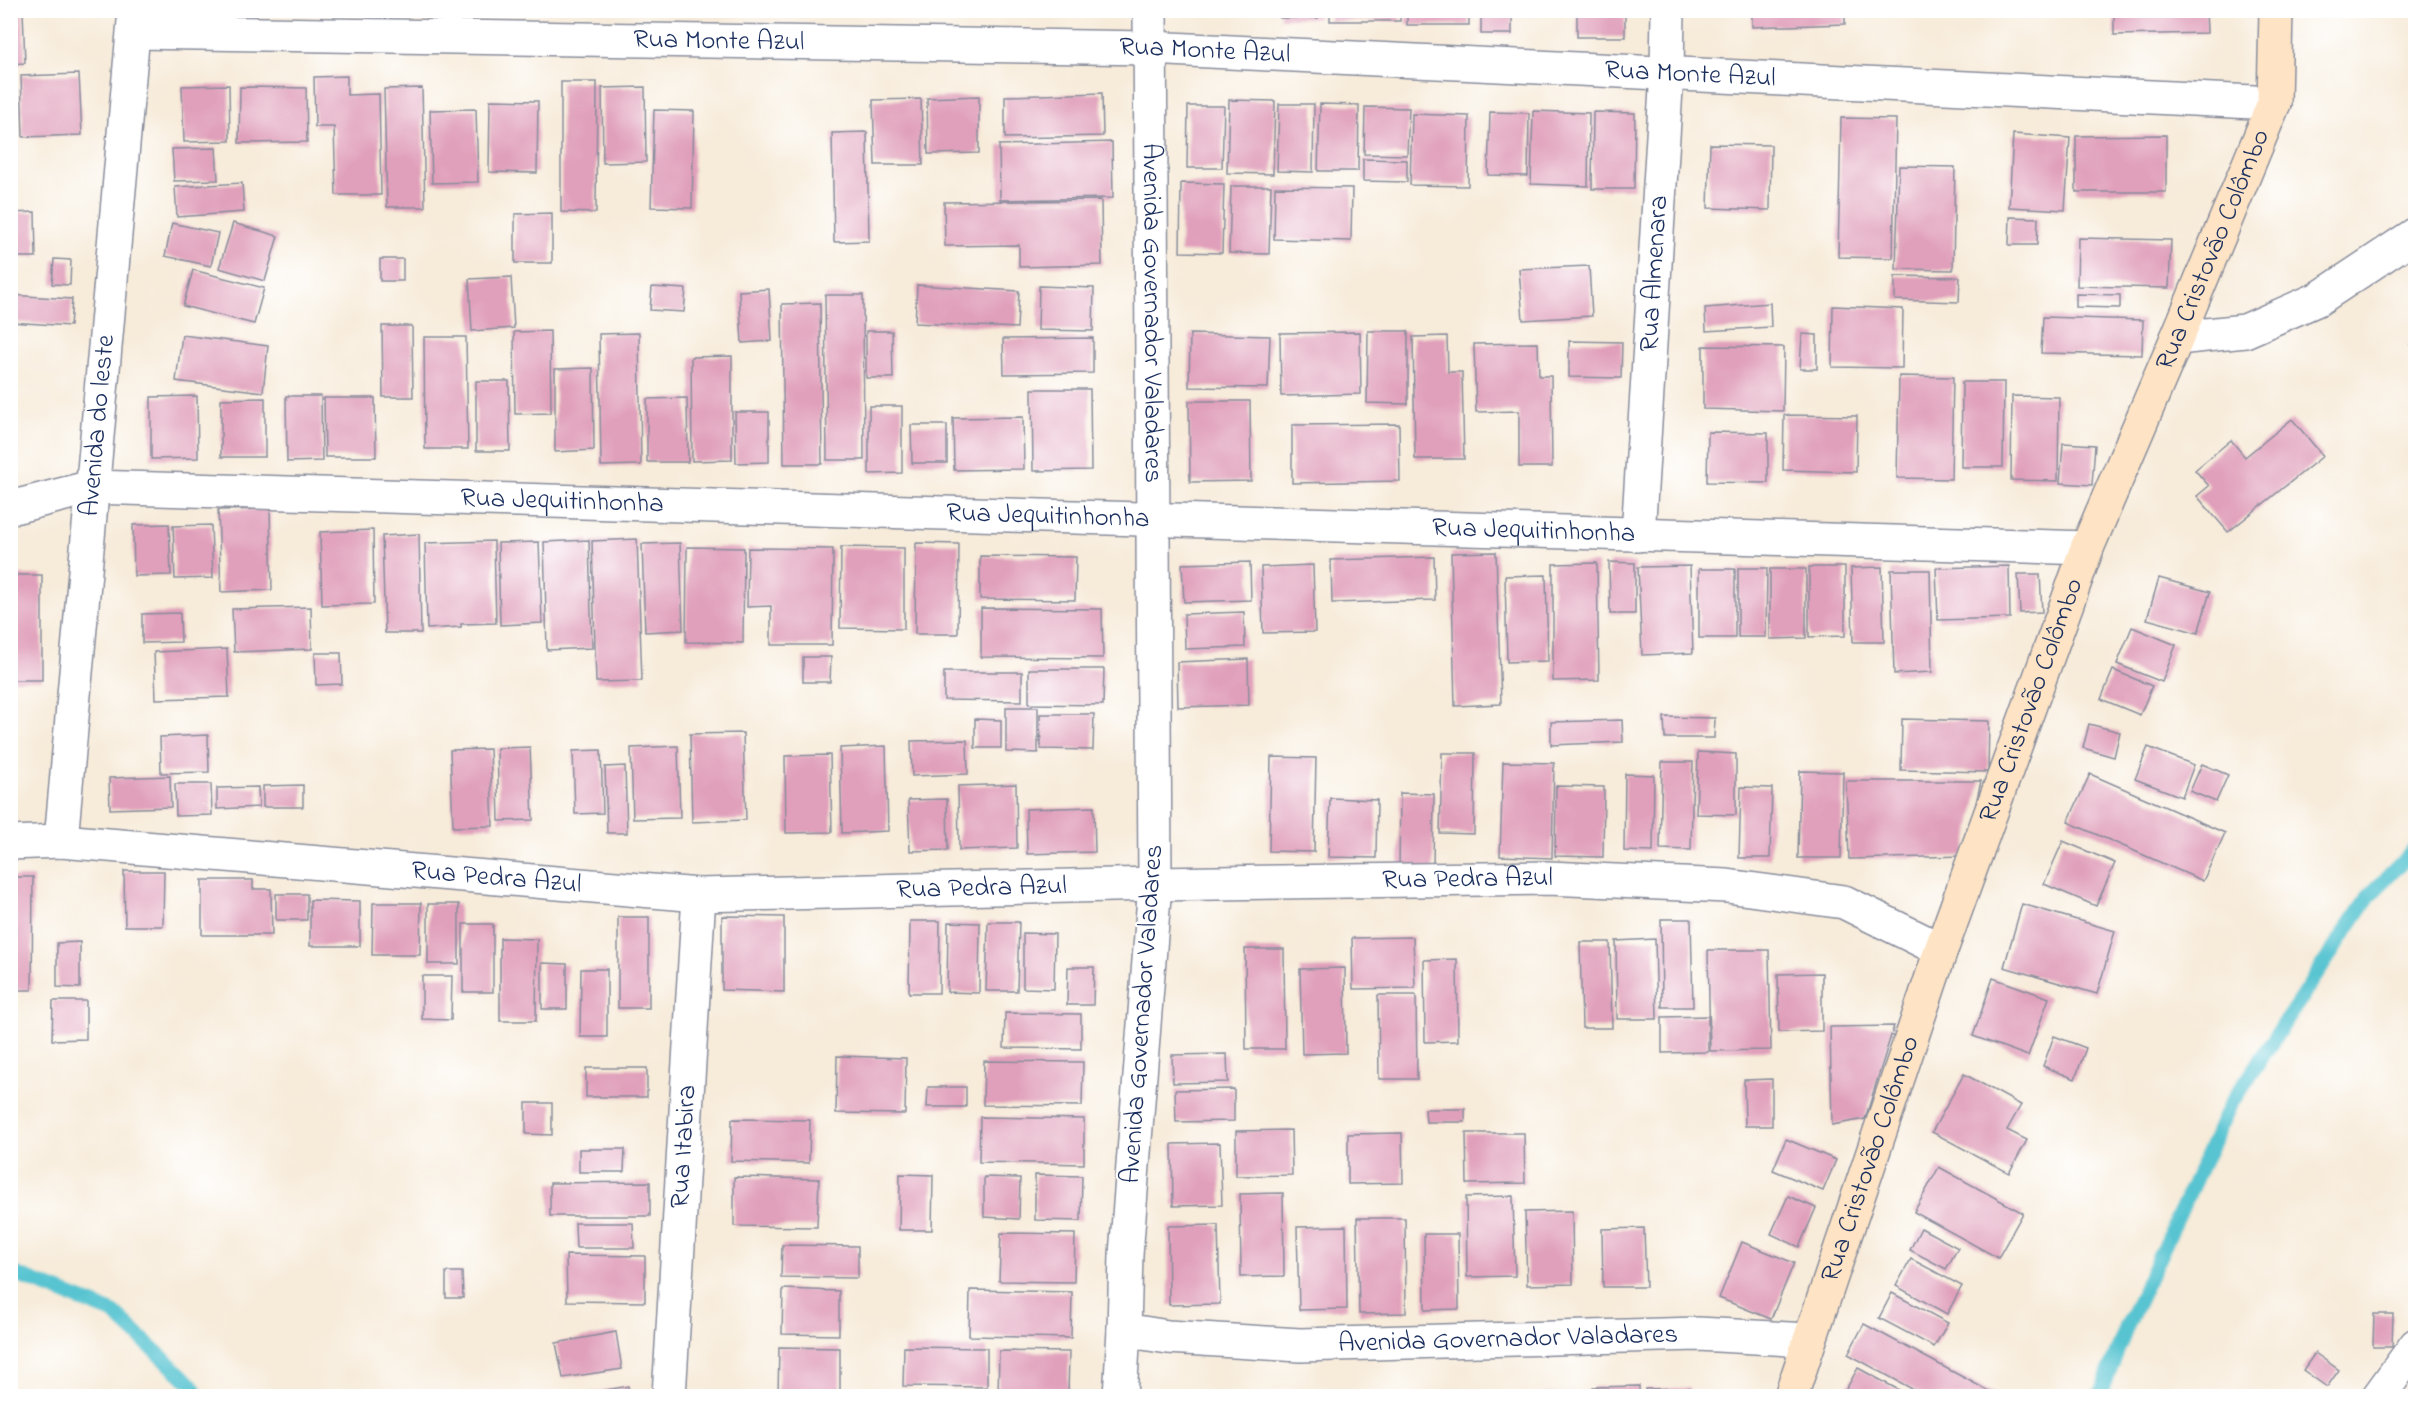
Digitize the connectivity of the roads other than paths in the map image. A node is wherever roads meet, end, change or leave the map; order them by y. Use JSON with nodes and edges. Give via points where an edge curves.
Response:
{"nodes":[{"id":1,"x":1150,"y":10,"type":"edge"},
{"id":2,"x":1668,"y":10,"type":"edge"},
{"id":3,"x":2276,"y":10,"type":"edge"},
{"id":4,"x":135,"y":21,"type":"edge"},
{"id":5,"x":1149,"y":48,"type":"junction"},
{"id":6,"x":1667,"y":73,"type":"junction"},
{"id":7,"x":2274,"y":104,"type":"junction"},
{"id":8,"x":2415,"y":234,"type":"edge"},
{"id":9,"x":2177,"y":338,"type":"junction"},
{"id":10,"x":92,"y":487,"type":"junction"},
{"id":11,"x":10,"y":508,"type":"edge"},
{"id":12,"x":1153,"y":518,"type":"junction"},
{"id":13,"x":1638,"y":535,"type":"junction"},
{"id":14,"x":2087,"y":548,"type":"junction"},
{"id":15,"x":61,"y":841,"type":"junction"},
{"id":16,"x":10,"y":843,"type":"edge"},
{"id":17,"x":1155,"y":884,"type":"junction"},
{"id":18,"x":699,"y":895,"type":"junction"},
{"id":19,"x":1941,"y":950,"type":"junction"},
{"id":20,"x":1124,"y":1330,"type":"junction"},
{"id":21,"x":1809,"y":1340,"type":"junction"},
{"id":22,"x":2415,"y":1345,"type":"edge"},
{"id":23,"x":669,"y":1396,"type":"edge"},
{"id":24,"x":1120,"y":1396,"type":"edge"},
{"id":25,"x":1791,"y":1396,"type":"edge"},
{"id":26,"x":2379,"y":1396,"type":"edge"}],
"edges":[{"from":1,"to":5,"type":"street","name":"Avenida Governador Valadares"},
{"from":2,"to":6,"type":"street","name":"Rua Almenara"},
{"from":3,"to":7,"type":"street","name":"Rua Cristovão Colômbo"},
{"from":4,"to":5,"type":"street","name":"Rua Monte Azul"},
{"from":4,"to":10,"type":"street","name":"Avenida do leste"},
{"from":5,"to":6,"type":"street","name":"Rua Monte Azul"},
{"from":5,"to":12,"type":"street","name":"Avenida Governador Valadares"},
{"from":6,"to":7,"type":"street","name":"Rua Monte Azul"},
{"from":6,"to":13,"type":"street","name":"Rua Almenara"},
{"from":7,"to":9,"type":"street","name":"Rua Cristovão Colômbo"},
{"from":8,"to":9,"type":"street","via":[[2318,299],[2245,330]]},
{"from":9,"to":14,"type":"street","name":"Rua Cristovão Colômbo"},
{"from":10,"to":11,"type":"street","name":"Rua Jequitinhonha"},
{"from":10,"to":12,"type":"street","name":"Rua Jequitinhonha"},
{"from":10,"to":15,"type":"street","name":"Avenida do leste"},
{"from":12,"to":13,"type":"street","name":"Rua Jequitinhonha"},
{"from":12,"to":17,"type":"street","name":"Avenida Governador Valadares"},
{"from":13,"to":14,"type":"street","name":"Rua Jequitinhonha"},
{"from":14,"to":19,"type":"street","name":"Rua Cristovão Colômbo"},
{"from":15,"to":16,"type":"street","name":"Rua Pedra Azul"},
{"from":15,"to":18,"type":"street","name":"Rua Pedra Azul"},
{"from":17,"to":18,"type":"street","name":"Rua Pedra Azul"},
{"from":17,"to":19,"type":"street","name":"Rua Pedra Azul","via":[[1548,878],[1728,886],[1844,902]]},
{"from":17,"to":20,"type":"street","name":"Avenida Governador Valadares","via":[[1126,1255]]},
{"from":18,"to":23,"type":"street","name":"Rua Itabira"},
{"from":19,"to":21,"type":"street","name":"Rua Cristovão Colômbo"},
{"from":20,"to":21,"type":"street","name":"Avenida Governador Valadares","via":[[1168,1337],[1300,1345],[1698,1334]]},
{"from":20,"to":24,"type":"street"},
{"from":21,"to":25,"type":"street","name":"Rua Cristovão Colômbo"},
{"from":22,"to":26,"type":"street"}]}
